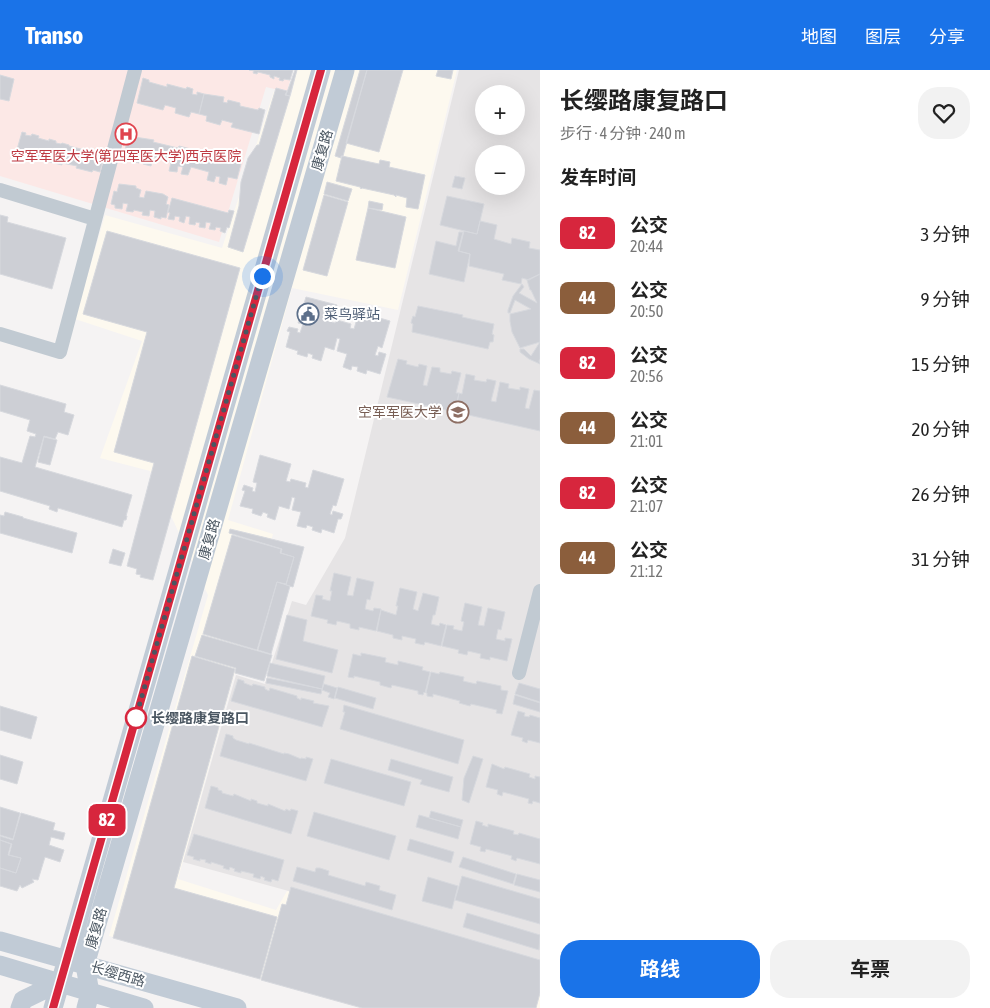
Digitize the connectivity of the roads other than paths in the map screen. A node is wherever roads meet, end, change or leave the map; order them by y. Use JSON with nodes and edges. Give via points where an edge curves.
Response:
{"nodes":[{"id":1,"x":135,"y":70,"type":"edge"},
{"id":2,"x":321,"y":70,"type":"edge"},
{"id":3,"x":345,"y":70,"type":"edge"},
{"id":4,"x":0,"y":190,"type":"edge"},
{"id":5,"x":95,"y":220,"type":"junction"},
{"id":6,"x":0,"y":334,"type":"edge"},
{"id":7,"x":540,"y":591,"type":"edge"},
{"id":8,"x":519,"y":673,"type":"dead end"},
{"id":9,"x":0,"y":941,"type":"edge"},
{"id":10,"x":67,"y":960,"type":"junction"},
{"id":11,"x":0,"y":964,"type":"edge"},
{"id":12,"x":85,"y":965,"type":"junction"},
{"id":13,"x":60,"y":982,"type":"junction"},
{"id":14,"x":91,"y":1003,"type":"edge"},
{"id":15,"x":20,"y":1008,"type":"edge"},
{"id":16,"x":53,"y":1008,"type":"edge"},
{"id":17,"x":144,"y":1008,"type":"edge"},
{"id":18,"x":237,"y":1008,"type":"edge"}],
"edges":[{"from":1,"to":5,"type":"street"},
{"from":2,"to":10,"type":"main road","name":"康复路"},
{"from":3,"to":12,"type":"main road","name":"康复路"},
{"from":4,"to":5,"type":"street"},
{"from":5,"to":6,"type":"street","via":[[60,352]]},
{"from":7,"to":8,"type":"street"},
{"from":9,"to":10,"type":"main road","name":"长缨西路"},
{"from":10,"to":12,"type":"main road","name":"长缨西路"},
{"from":10,"to":13,"type":"main road","name":"康复路"},
{"from":11,"to":13,"type":"main road","name":"长缨西路"},
{"from":12,"to":14,"type":"main road","name":"康复路"},
{"from":12,"to":18,"type":"main road","name":"长缨西路"},
{"from":13,"to":14,"type":"main road","name":"长缨西路"},
{"from":13,"to":15,"type":"main road","via":[[23,1000]]},
{"from":13,"to":16,"type":"main road","name":"康复路"},
{"from":14,"to":17,"type":"main road","name":"长缨西路"}]}
